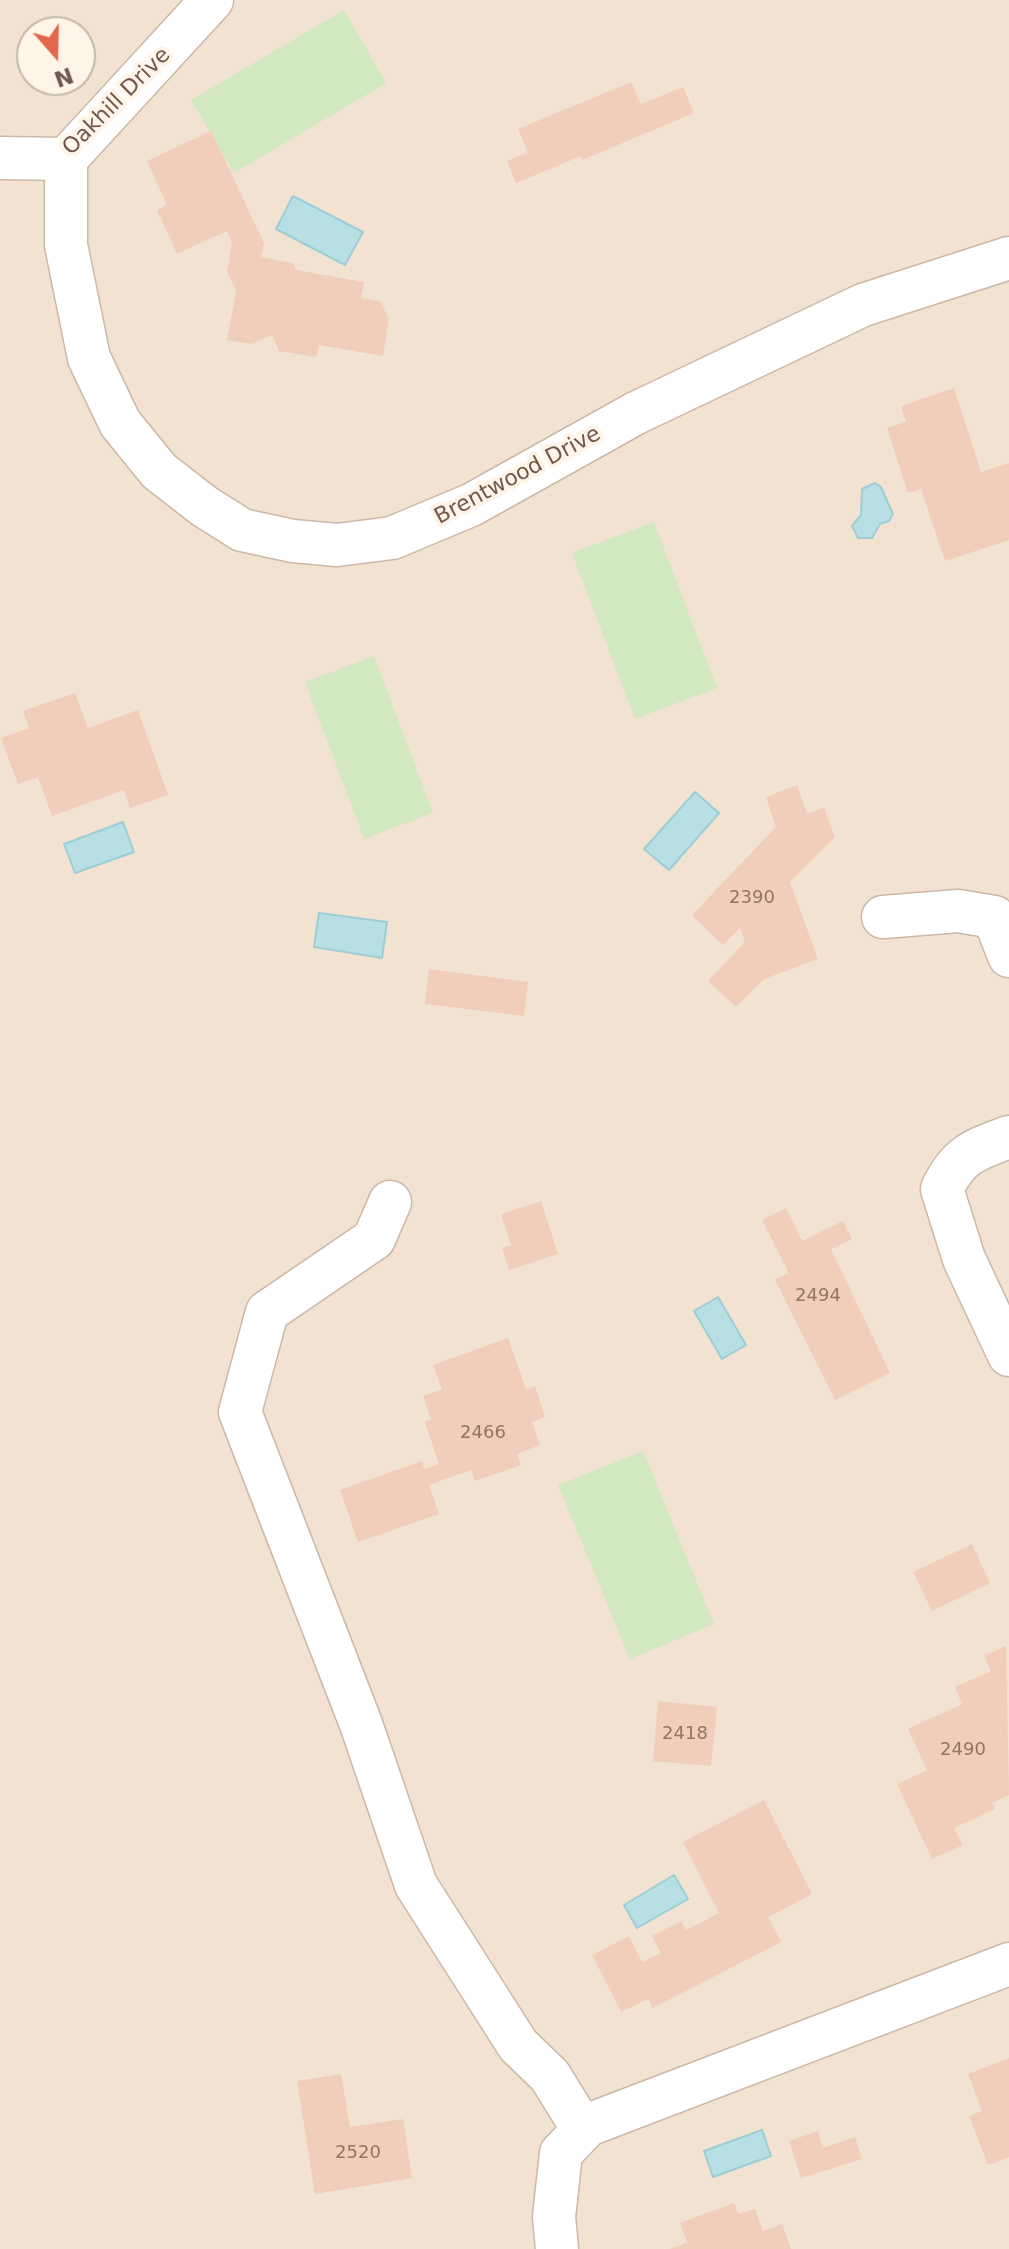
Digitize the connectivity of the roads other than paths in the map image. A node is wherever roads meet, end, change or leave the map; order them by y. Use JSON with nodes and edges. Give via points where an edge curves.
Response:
{"nodes":[{"id":1,"x":212,"y":0,"type":"edge"},
{"id":2,"x":0,"y":158,"type":"edge"},
{"id":3,"x":66,"y":159,"type":"junction"},
{"id":4,"x":1009,"y":258,"type":"edge"},
{"id":5,"x":883,"y":917,"type":"dead end"},
{"id":6,"x":1009,"y":956,"type":"edge"},
{"id":7,"x":1009,"y":1137,"type":"edge"},
{"id":8,"x":390,"y":1202,"type":"dead end"},
{"id":9,"x":1009,"y":1355,"type":"edge"},
{"id":10,"x":1009,"y":1964,"type":"edge"},
{"id":11,"x":588,"y":2125,"type":"junction"},
{"id":12,"x":557,"y":2249,"type":"edge"}],
"edges":[{"from":1,"to":3,"type":"street","name":"Oakhill Drive"},
{"from":2,"to":3,"type":"street","name":"Oakhill Drive"},
{"from":3,"to":4,"type":"street","name":"Brentwood Drive","via":[[69,259],[89,358],[120,423],[159,471],[204,506],[242,530],[293,541],[337,545],[392,538],[471,505],[636,413],[863,305]]},
{"from":5,"to":6,"type":"street","via":[[958,911],[994,917]]},
{"from":7,"to":9,"type":"street","via":[[973,1150],[954,1166],[942,1189],[964,1259]]},
{"from":8,"to":11,"type":"street","via":[[374,1239],[267,1312],[240,1412],[361,1724],[416,1885],[518,2045]]},
{"from":10,"to":11,"type":"street"},
{"from":11,"to":12,"type":"street","via":[[561,2153],[554,2217]]}]}
